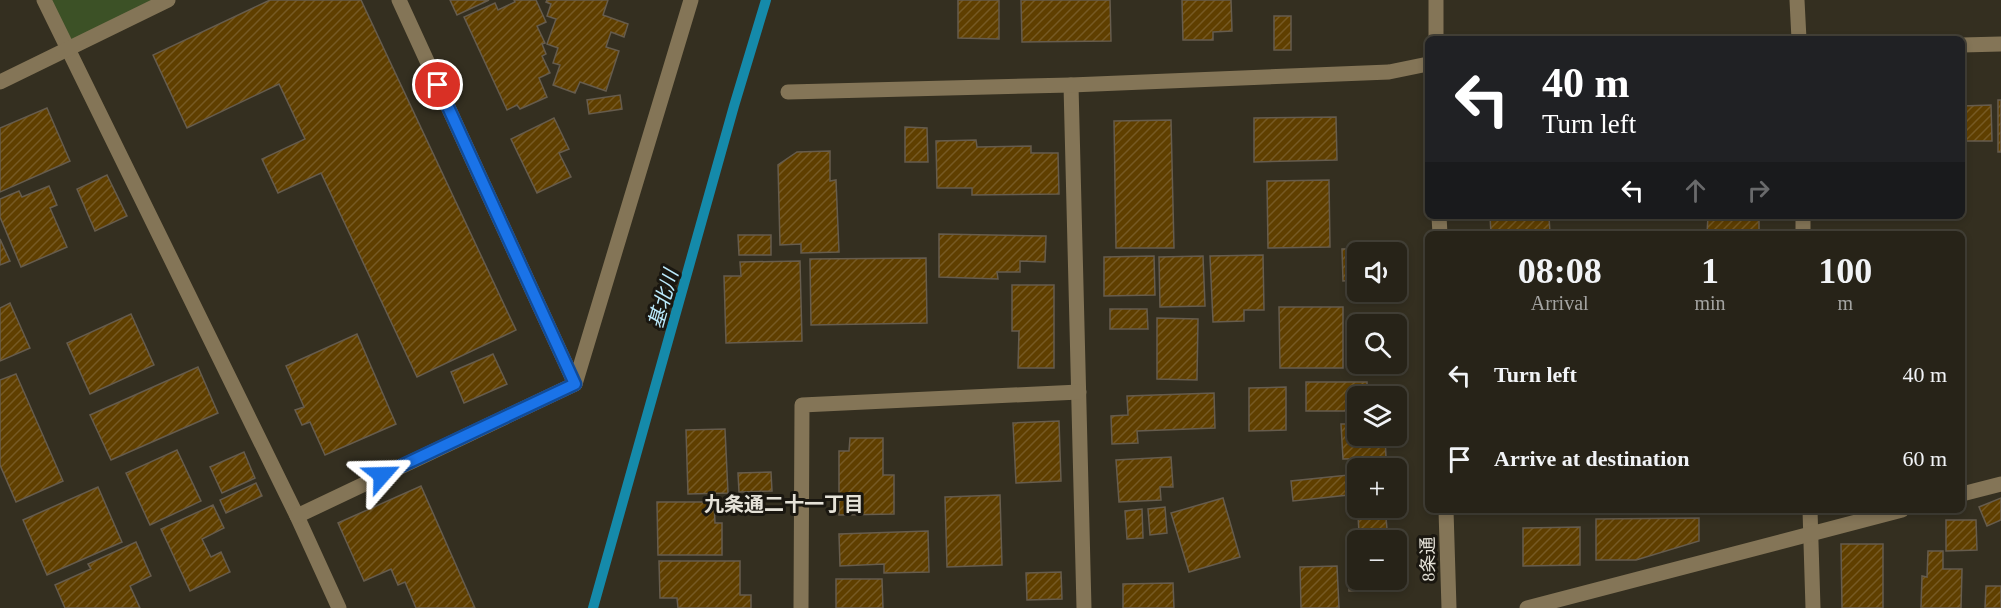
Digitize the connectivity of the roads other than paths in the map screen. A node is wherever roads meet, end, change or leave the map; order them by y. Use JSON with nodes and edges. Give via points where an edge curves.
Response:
{"nodes":[{"id":1,"x":44,"y":0,"type":"edge"},
{"id":2,"x":168,"y":0,"type":"edge"},
{"id":3,"x":399,"y":0,"type":"edge"},
{"id":4,"x":691,"y":0,"type":"edge"},
{"id":5,"x":1436,"y":0,"type":"edge"},
{"id":6,"x":1797,"y":0,"type":"edge"},
{"id":7,"x":1436,"y":36,"type":"edge"},
{"id":8,"x":1799,"y":36,"type":"edge"},
{"id":9,"x":2001,"y":44,"type":"edge"},
{"id":10,"x":1965,"y":45,"type":"edge"},
{"id":11,"x":69,"y":49,"type":"junction"},
{"id":12,"x":1425,"y":65,"type":"edge"},
{"id":13,"x":0,"y":82,"type":"edge"},
{"id":14,"x":1071,"y":85,"type":"junction"},
{"id":15,"x":788,"y":92,"type":"dead end"},
{"id":16,"x":575,"y":384,"type":"junction"},
{"id":17,"x":1079,"y":392,"type":"junction"},
{"id":18,"x":2001,"y":484,"type":"edge"},
{"id":19,"x":1965,"y":493,"type":"edge"},
{"id":20,"x":1446,"y":513,"type":"edge"},
{"id":21,"x":1810,"y":513,"type":"edge"},
{"id":22,"x":1890,"y":513,"type":"edge"},
{"id":23,"x":297,"y":516,"type":"junction"},
{"id":24,"x":1810,"y":534,"type":"junction"},
{"id":25,"x":339,"y":608,"type":"edge"},
{"id":26,"x":801,"y":608,"type":"edge"},
{"id":27,"x":1084,"y":608,"type":"edge"},
{"id":28,"x":1449,"y":608,"type":"edge"},
{"id":29,"x":1527,"y":608,"type":"edge"},
{"id":30,"x":1813,"y":608,"type":"edge"}],
"edges":[{"from":1,"to":11,"type":"street"},
{"from":2,"to":11,"type":"street"},
{"from":3,"to":16,"type":"street"},
{"from":4,"to":16,"type":"street"},
{"from":5,"to":7,"type":"street"},
{"from":6,"to":8,"type":"street"},
{"from":9,"to":10,"type":"street"},
{"from":11,"to":13,"type":"street"},
{"from":11,"to":23,"type":"street"},
{"from":12,"to":14,"type":"street","via":[[1389,72]]},
{"from":14,"to":15,"type":"street"},
{"from":14,"to":17,"type":"street"},
{"from":16,"to":23,"type":"street"},
{"from":17,"to":26,"type":"street","via":[[802,405]]},
{"from":17,"to":27,"type":"street"},
{"from":18,"to":19,"type":"street"},
{"from":20,"to":28,"type":"street","name":"8条通"},
{"from":21,"to":24,"type":"street"},
{"from":22,"to":24,"type":"street"},
{"from":23,"to":25,"type":"street"},
{"from":24,"to":29,"type":"street"},
{"from":24,"to":30,"type":"street"}]}
